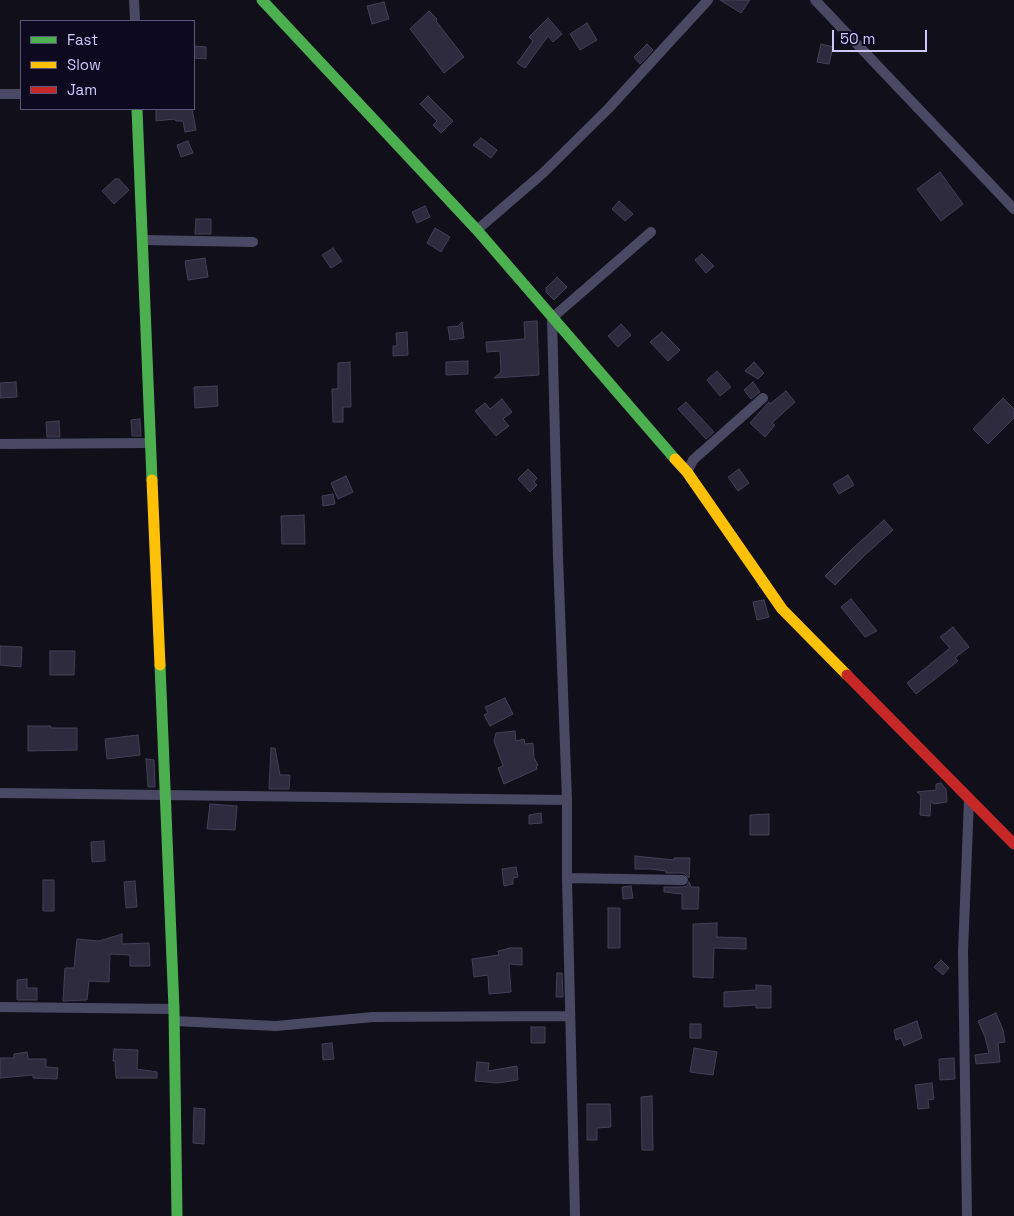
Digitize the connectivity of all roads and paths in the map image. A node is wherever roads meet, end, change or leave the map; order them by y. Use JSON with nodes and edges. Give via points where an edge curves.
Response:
{"nodes":[{"id":1,"x":134,"y":0,"type":"edge"},
{"id":2,"x":262,"y":0,"type":"edge"},
{"id":3,"x":708,"y":0,"type":"edge"},
{"id":4,"x":815,"y":0,"type":"edge"},
{"id":5,"x":135,"y":20,"type":"edge"},
{"id":6,"x":0,"y":94,"type":"edge"},
{"id":7,"x":20,"y":94,"type":"edge"},
{"id":8,"x":137,"y":110,"type":"edge"},
{"id":9,"x":1014,"y":209,"type":"edge"},
{"id":10,"x":477,"y":230,"type":"junction"},
{"id":11,"x":651,"y":232,"type":"dead end"},
{"id":12,"x":142,"y":240,"type":"junction"},
{"id":13,"x":252,"y":242,"type":"dead end"},
{"id":14,"x":552,"y":318,"type":"junction"},
{"id":15,"x":763,"y":398,"type":"dead end"},
{"id":16,"x":151,"y":443,"type":"junction"},
{"id":17,"x":0,"y":444,"type":"edge"},
{"id":18,"x":687,"y":472,"type":"junction"},
{"id":19,"x":0,"y":793,"type":"edge"},
{"id":20,"x":166,"y":795,"type":"junction"},
{"id":21,"x":970,"y":799,"type":"junction"},
{"id":22,"x":567,"y":800,"type":"junction"},
{"id":23,"x":1014,"y":844,"type":"edge"},
{"id":24,"x":567,"y":878,"type":"junction"},
{"id":25,"x":683,"y":880,"type":"dead end"},
{"id":26,"x":0,"y":1007,"type":"edge"},
{"id":27,"x":174,"y":1009,"type":"junction"},
{"id":28,"x":570,"y":1016,"type":"junction"},
{"id":29,"x":174,"y":1021,"type":"junction"},
{"id":30,"x":177,"y":1216,"type":"edge"},
{"id":31,"x":575,"y":1216,"type":"edge"},
{"id":32,"x":968,"y":1216,"type":"edge"}],
"edges":[{"from":1,"to":5,"type":"street"},
{"from":2,"to":10,"type":"street"},
{"from":3,"to":10,"type":"street","via":[[608,109],[542,174]]},
{"from":4,"to":9,"type":"street"},
{"from":6,"to":7,"type":"street"},
{"from":8,"to":12,"type":"street"},
{"from":10,"to":14,"type":"street"},
{"from":11,"to":14,"type":"street"},
{"from":12,"to":13,"type":"street"},
{"from":12,"to":16,"type":"street"},
{"from":14,"to":18,"type":"street"},
{"from":14,"to":22,"type":"street"},
{"from":15,"to":18,"type":"street","via":[[694,460]]},
{"from":16,"to":17,"type":"street"},
{"from":16,"to":20,"type":"street"},
{"from":18,"to":21,"type":"street","via":[[782,609]]},
{"from":19,"to":20,"type":"street"},
{"from":20,"to":22,"type":"street"},
{"from":20,"to":27,"type":"street"},
{"from":21,"to":23,"type":"street"},
{"from":21,"to":32,"type":"street","via":[[964,952]]},
{"from":22,"to":24,"type":"street"},
{"from":24,"to":25,"type":"street"},
{"from":24,"to":28,"type":"street"},
{"from":26,"to":27,"type":"street"},
{"from":27,"to":29,"type":"street"},
{"from":28,"to":29,"type":"street","via":[[373,1017],[276,1026]]},
{"from":28,"to":31,"type":"street"},
{"from":29,"to":30,"type":"street"}]}
